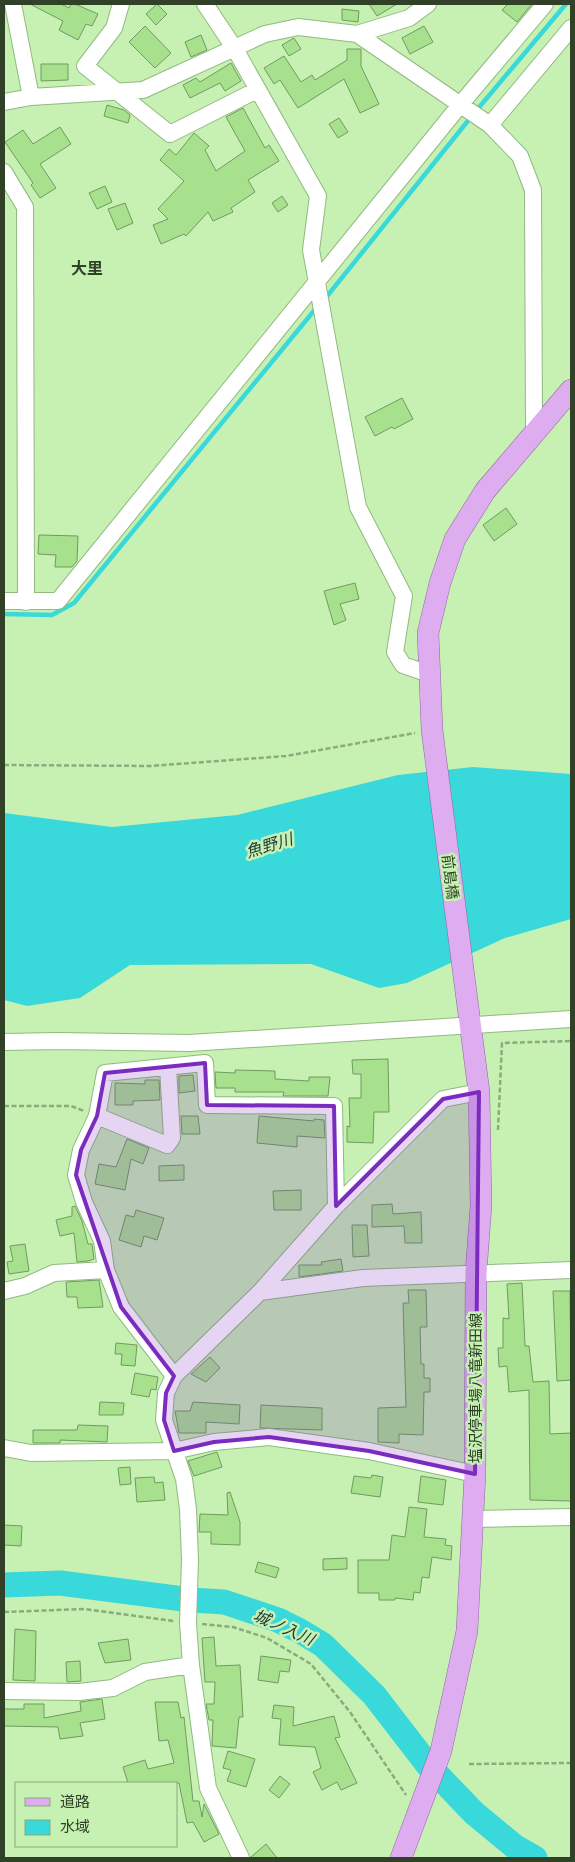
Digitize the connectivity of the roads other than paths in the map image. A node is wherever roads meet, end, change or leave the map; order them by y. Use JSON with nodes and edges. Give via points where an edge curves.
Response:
{"nodes":[{"id":1,"x":13,"y":4,"type":"edge"},
{"id":2,"x":121,"y":4,"type":"edge"},
{"id":3,"x":205,"y":4,"type":"edge"},
{"id":4,"x":428,"y":4,"type":"edge"},
{"id":5,"x":545,"y":4,"type":"edge"},
{"id":6,"x":571,"y":28,"type":"edge"},
{"id":7,"x":357,"y":34,"type":"junction"},
{"id":8,"x":235,"y":48,"type":"junction"},
{"id":9,"x":257,"y":90,"type":"junction"},
{"id":10,"x":121,"y":93,"type":"junction"},
{"id":11,"x":31,"y":97,"type":"junction"},
{"id":12,"x":4,"y":102,"type":"edge"},
{"id":13,"x":460,"y":104,"type":"junction"},
{"id":14,"x":490,"y":125,"type":"junction"},
{"id":15,"x":4,"y":172,"type":"edge"},
{"id":16,"x":316,"y":285,"type":"junction"},
{"id":17,"x":571,"y":390,"type":"edge"},
{"id":18,"x":534,"y":432,"type":"junction"},
{"id":19,"x":4,"y":602,"type":"edge"},
{"id":20,"x":26,"y":602,"type":"junction"},
{"id":21,"x":429,"y":674,"type":"junction"},
{"id":22,"x":571,"y":1019,"type":"edge"},
{"id":23,"x":468,"y":1024,"type":"junction"},
{"id":24,"x":4,"y":1042,"type":"edge"},
{"id":25,"x":168,"y":1067,"type":"junction"},
{"id":26,"x":479,"y":1092,"type":"junction"},
{"id":27,"x":97,"y":1116,"type":"junction"},
{"id":28,"x":336,"y":1206,"type":"junction"},
{"id":29,"x":106,"y":1270,"type":"junction"},
{"id":30,"x":571,"y":1270,"type":"edge"},
{"id":31,"x":476,"y":1272,"type":"junction"},
{"id":32,"x":4,"y":1291,"type":"edge"},
{"id":33,"x":260,"y":1292,"type":"junction"},
{"id":34,"x":174,"y":1376,"type":"junction"},
{"id":35,"x":4,"y":1448,"type":"edge"},
{"id":36,"x":174,"y":1451,"type":"junction"},
{"id":37,"x":475,"y":1474,"type":"junction"},
{"id":38,"x":571,"y":1517,"type":"edge"},
{"id":39,"x":474,"y":1519,"type":"junction"},
{"id":40,"x":191,"y":1665,"type":"junction"},
{"id":41,"x":4,"y":1691,"type":"edge"},
{"id":42,"x":241,"y":1858,"type":"edge"},
{"id":43,"x":401,"y":1858,"type":"edge"}],
"edges":[{"from":1,"to":11,"type":"street"},
{"from":2,"to":10,"type":"street","via":[[114,28],[85,66]]},
{"from":3,"to":8,"type":"street"},
{"from":4,"to":7,"type":"street","via":[[409,18]]},
{"from":5,"to":13,"type":"street"},
{"from":6,"to":14,"type":"street"},
{"from":7,"to":8,"type":"street","via":[[298,27],[265,34]]},
{"from":7,"to":13,"type":"street"},
{"from":8,"to":9,"type":"street"},
{"from":8,"to":10,"type":"street","via":[[143,90]]},
{"from":9,"to":10,"type":"street","via":[[170,134]]},
{"from":9,"to":16,"type":"street","via":[[318,196],[310,250]]},
{"from":10,"to":11,"type":"street"},
{"from":11,"to":12,"type":"street"},
{"from":13,"to":14,"type":"street"},
{"from":13,"to":16,"type":"street"},
{"from":14,"to":18,"type":"street","via":[[520,156],[533,190]]},
{"from":15,"to":20,"type":"street","via":[[25,207]]},
{"from":16,"to":20,"type":"street","via":[[58,601]]},
{"from":16,"to":21,"type":"street","via":[[358,507],[404,596],[396,652],[403,665]]},
{"from":17,"to":18,"type":"main road"},
{"from":18,"to":21,"type":"main road","via":[[485,491],[455,539],[440,582],[428,633]]},
{"from":19,"to":20,"type":"street"},
{"from":21,"to":23,"type":"main road","name":"前島橋","via":[[432,730]]},
{"from":22,"to":23,"type":"street"},
{"from":23,"to":24,"type":"street","via":[[189,1043]]},
{"from":23,"to":26,"type":"main road","name":"塩沢停車場八竜新田線"},
{"from":25,"to":27,"type":"street","via":[[104,1073]]},
{"from":25,"to":27,"type":"street","via":[[172,1138],[167,1145]]},
{"from":25,"to":28,"type":"street","via":[[205,1063],[207,1105],[334,1106]]},
{"from":26,"to":28,"type":"street","via":[[442,1100]]},
{"from":26,"to":31,"type":"main road","name":"塩沢停車場八竜新田線","via":[[481,1206]]},
{"from":27,"to":29,"type":"street","via":[[81,1150],[76,1175],[102,1242]]},
{"from":28,"to":33,"type":"street"},
{"from":29,"to":32,"type":"street","via":[[54,1273],[26,1286]]},
{"from":29,"to":34,"type":"street","via":[[121,1307]]},
{"from":30,"to":31,"type":"street"},
{"from":31,"to":33,"type":"street","via":[[362,1278]]},
{"from":31,"to":37,"type":"main road","name":"塩沢停車場八竜新田線"},
{"from":33,"to":34,"type":"street"},
{"from":34,"to":36,"type":"street","via":[[166,1393],[164,1420]]},
{"from":35,"to":36,"type":"street","via":[[31,1453]]},
{"from":36,"to":37,"type":"street","via":[[214,1442],[269,1437],[369,1451]]},
{"from":36,"to":40,"type":"street","via":[[184,1479],[188,1509]]},
{"from":37,"to":39,"type":"main road","name":"塩沢停車場八竜新田線"},
{"from":38,"to":39,"type":"street"},
{"from":39,"to":43,"type":"main road","name":"塩沢停車場八竜新田線","via":[[467,1631],[442,1751]]},
{"from":40,"to":41,"type":"street","via":[[145,1672],[113,1688],[79,1692]]},
{"from":40,"to":42,"type":"street","via":[[208,1788]]}]}
